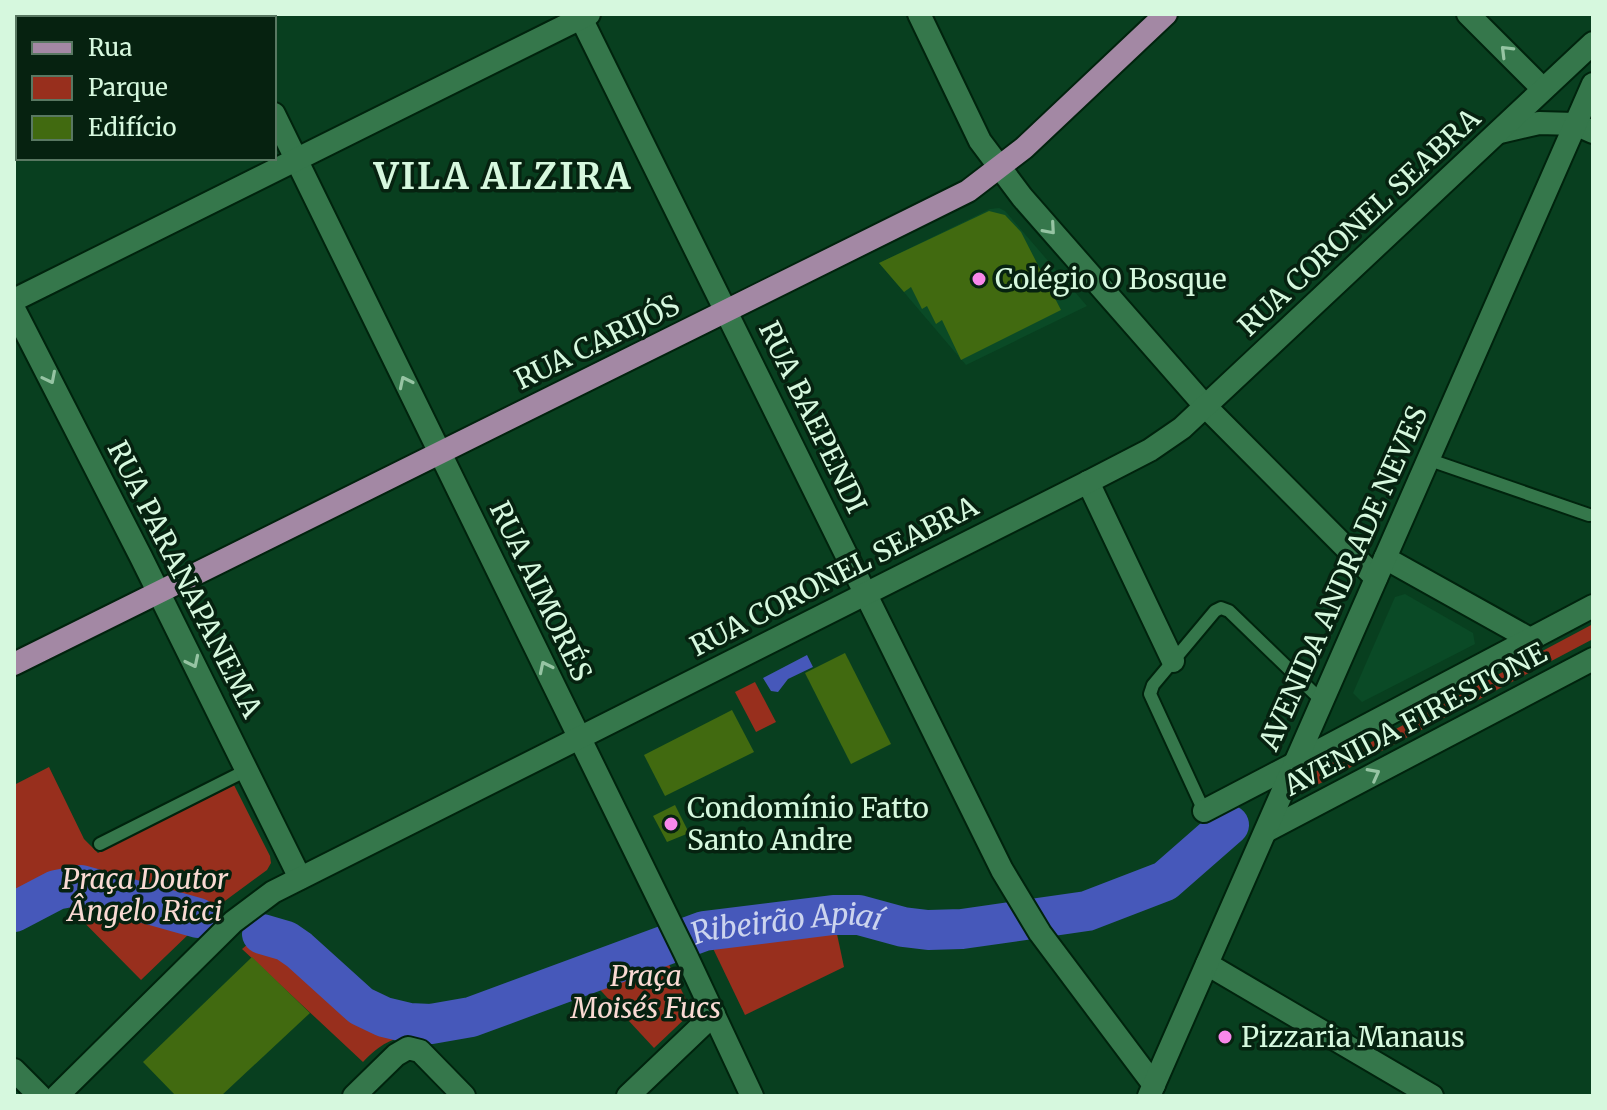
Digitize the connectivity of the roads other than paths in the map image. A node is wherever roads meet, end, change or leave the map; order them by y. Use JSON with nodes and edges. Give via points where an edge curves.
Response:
{"nodes":[{"id":1,"x":919,"y":14,"type":"edge"},
{"id":2,"x":1166,"y":14,"type":"edge"},
{"id":3,"x":1468,"y":14,"type":"edge"},
{"id":4,"x":583,"y":15,"type":"edge"},
{"id":5,"x":1593,"y":43,"type":"edge"},
{"id":6,"x":1593,"y":84,"type":"edge"},
{"id":7,"x":1543,"y":89,"type":"junction"},
{"id":8,"x":276,"y":118,"type":"edge"},
{"id":9,"x":1584,"y":128,"type":"edge"},
{"id":10,"x":1498,"y":132,"type":"junction"},
{"id":11,"x":296,"y":158,"type":"junction"},
{"id":12,"x":1000,"y":168,"type":"junction"},
{"id":13,"x":14,"y":300,"type":"edge"},
{"id":14,"x":14,"y":309,"type":"edge"},
{"id":15,"x":726,"y":311,"type":"junction"},
{"id":16,"x":1206,"y":407,"type":"junction"},
{"id":17,"x":440,"y":453,"type":"junction"},
{"id":18,"x":1427,"y":459,"type":"junction"},
{"id":19,"x":1088,"y":482,"type":"junction"},
{"id":20,"x":1589,"y":515,"type":"dead end"},
{"id":21,"x":1381,"y":568,"type":"junction"},
{"id":22,"x":158,"y":592,"type":"junction"},
{"id":23,"x":867,"y":594,"type":"junction"},
{"id":24,"x":1593,"y":606,"type":"edge"},
{"id":25,"x":1530,"y":639,"type":"junction"},
{"id":26,"x":1173,"y":661,"type":"junction"},
{"id":27,"x":14,"y":664,"type":"edge"},
{"id":28,"x":1588,"y":667,"type":"edge"},
{"id":29,"x":1322,"y":701,"type":"junction"},
{"id":30,"x":579,"y":737,"type":"junction"},
{"id":31,"x":1294,"y":764,"type":"junction"},
{"id":32,"x":247,"y":770,"type":"junction"},
{"id":33,"x":1204,"y":811,"type":"joint"},
{"id":34,"x":1266,"y":831,"type":"junction"},
{"id":35,"x":100,"y":844,"type":"dead end"},
{"id":36,"x":300,"y":878,"type":"junction"},
{"id":37,"x":1207,"y":964,"type":"junction"},
{"id":38,"x":714,"y":1014,"type":"junction"},
{"id":39,"x":14,"y":1070,"type":"edge"},
{"id":40,"x":1151,"y":1091,"type":"edge"},
{"id":41,"x":40,"y":1096,"type":"edge"},
{"id":42,"x":57,"y":1096,"type":"edge"},
{"id":43,"x":354,"y":1096,"type":"edge"},
{"id":44,"x":464,"y":1096,"type":"edge"},
{"id":45,"x":628,"y":1096,"type":"edge"},
{"id":46,"x":752,"y":1096,"type":"edge"},
{"id":47,"x":1432,"y":1096,"type":"edge"}],
"edges":[{"from":1,"to":12,"type":"street","via":[[980,141]]},
{"from":2,"to":12,"type":"main road","name":"RUA CARIJÓS"},
{"from":7,"to":3,"type":"street","one_way":true},
{"from":4,"to":11,"type":"street"},
{"from":4,"to":15,"type":"street","name":"RUA BAEPENDI"},
{"from":5,"to":7,"type":"street","name":"RUA CORONEL SEABRA"},
{"from":6,"to":9,"type":"street","name":"AVENIDA ANDRADE NEVES"},
{"from":7,"to":10,"type":"street","name":"RUA CORONEL SEABRA"},
{"from":8,"to":11,"type":"street","name":"RUA AIMORÉS"},
{"from":9,"to":10,"type":"street","via":[[1539,123]]},
{"from":9,"to":18,"type":"street","name":"AVENIDA ANDRADE NEVES"},
{"from":10,"to":16,"type":"street","name":"RUA CORONEL SEABRA"},
{"from":11,"to":13,"type":"street"},
{"from":17,"to":11,"type":"street","name":"RUA AIMORÉS","one_way":true},
{"from":12,"to":15,"type":"main road","name":"RUA CARIJÓS","via":[[968,191]]},
{"from":12,"to":16,"type":"street","one_way":true},
{"from":14,"to":22,"type":"street","name":"RUA PARANAPANEMA","one_way":true},
{"from":15,"to":17,"type":"main road","name":"RUA CARIJÓS"},
{"from":15,"to":23,"type":"street","name":"RUA BAEPENDI"},
{"from":16,"to":19,"type":"street","name":"RUA CORONEL SEABRA","via":[[1150,450]]},
{"from":16,"to":21,"type":"street"},
{"from":17,"to":22,"type":"main road","name":"RUA CARIJÓS"},
{"from":30,"to":17,"type":"street","name":"RUA AIMORÉS","one_way":true},
{"from":18,"to":20,"type":"lane"},
{"from":18,"to":21,"type":"street","name":"AVENIDA ANDRADE NEVES"},
{"from":19,"to":23,"type":"street","name":"RUA CORONEL SEABRA"},
{"from":19,"to":26,"type":"street"},
{"from":21,"to":25,"type":"street"},
{"from":21,"to":29,"type":"street","name":"AVENIDA ANDRADE NEVES"},
{"from":22,"to":27,"type":"main road","name":"RUA CARIJÓS"},
{"from":22,"to":32,"type":"street","name":"RUA PARANAPANEMA","one_way":true},
{"from":23,"to":30,"type":"street","name":"RUA CORONEL SEABRA"},
{"from":23,"to":40,"type":"street","name":"RUA BAEPENDI","via":[[1002,870]]},
{"from":24,"to":25,"type":"street","name":"AVENIDA FIRESTONE"},
{"from":25,"to":31,"type":"street","name":"AVENIDA FIRESTONE"},
{"from":26,"to":29,"type":"lane","via":[[1221,608]]},
{"from":26,"to":33,"type":"lane","via":[[1150,694]]},
{"from":34,"to":28,"type":"street","name":"AVENIDA FIRESTONE","one_way":true},
{"from":29,"to":31,"type":"street","name":"AVENIDA ANDRADE NEVES"},
{"from":30,"to":36,"type":"street","name":"RUA CORONEL SEABRA"},
{"from":30,"to":38,"type":"street","name":"RUA AIMORÉS"},
{"from":31,"to":33,"type":"street","name":"AVENIDA FIRESTONE"},
{"from":31,"to":34,"type":"street","name":"AVENIDA ANDRADE NEVES"},
{"from":32,"to":35,"type":"lane"},
{"from":32,"to":36,"type":"street","name":"RUA PARANAPANEMA"},
{"from":34,"to":37,"type":"street","name":"AVENIDA ANDRADE NEVES"},
{"from":36,"to":42,"type":"street","name":"RUA CORONEL SEABRA","via":[[233,922]]},
{"from":37,"to":40,"type":"street","name":"AVENIDA ANDRADE NEVES"},
{"from":37,"to":47,"type":"street"},
{"from":38,"to":45,"type":"street"},
{"from":38,"to":46,"type":"street","name":"RUA AIMORÉS"},
{"from":39,"to":41,"type":"street"},
{"from":43,"to":44,"type":"street","via":[[408,1048],[420,1051]]}]}
